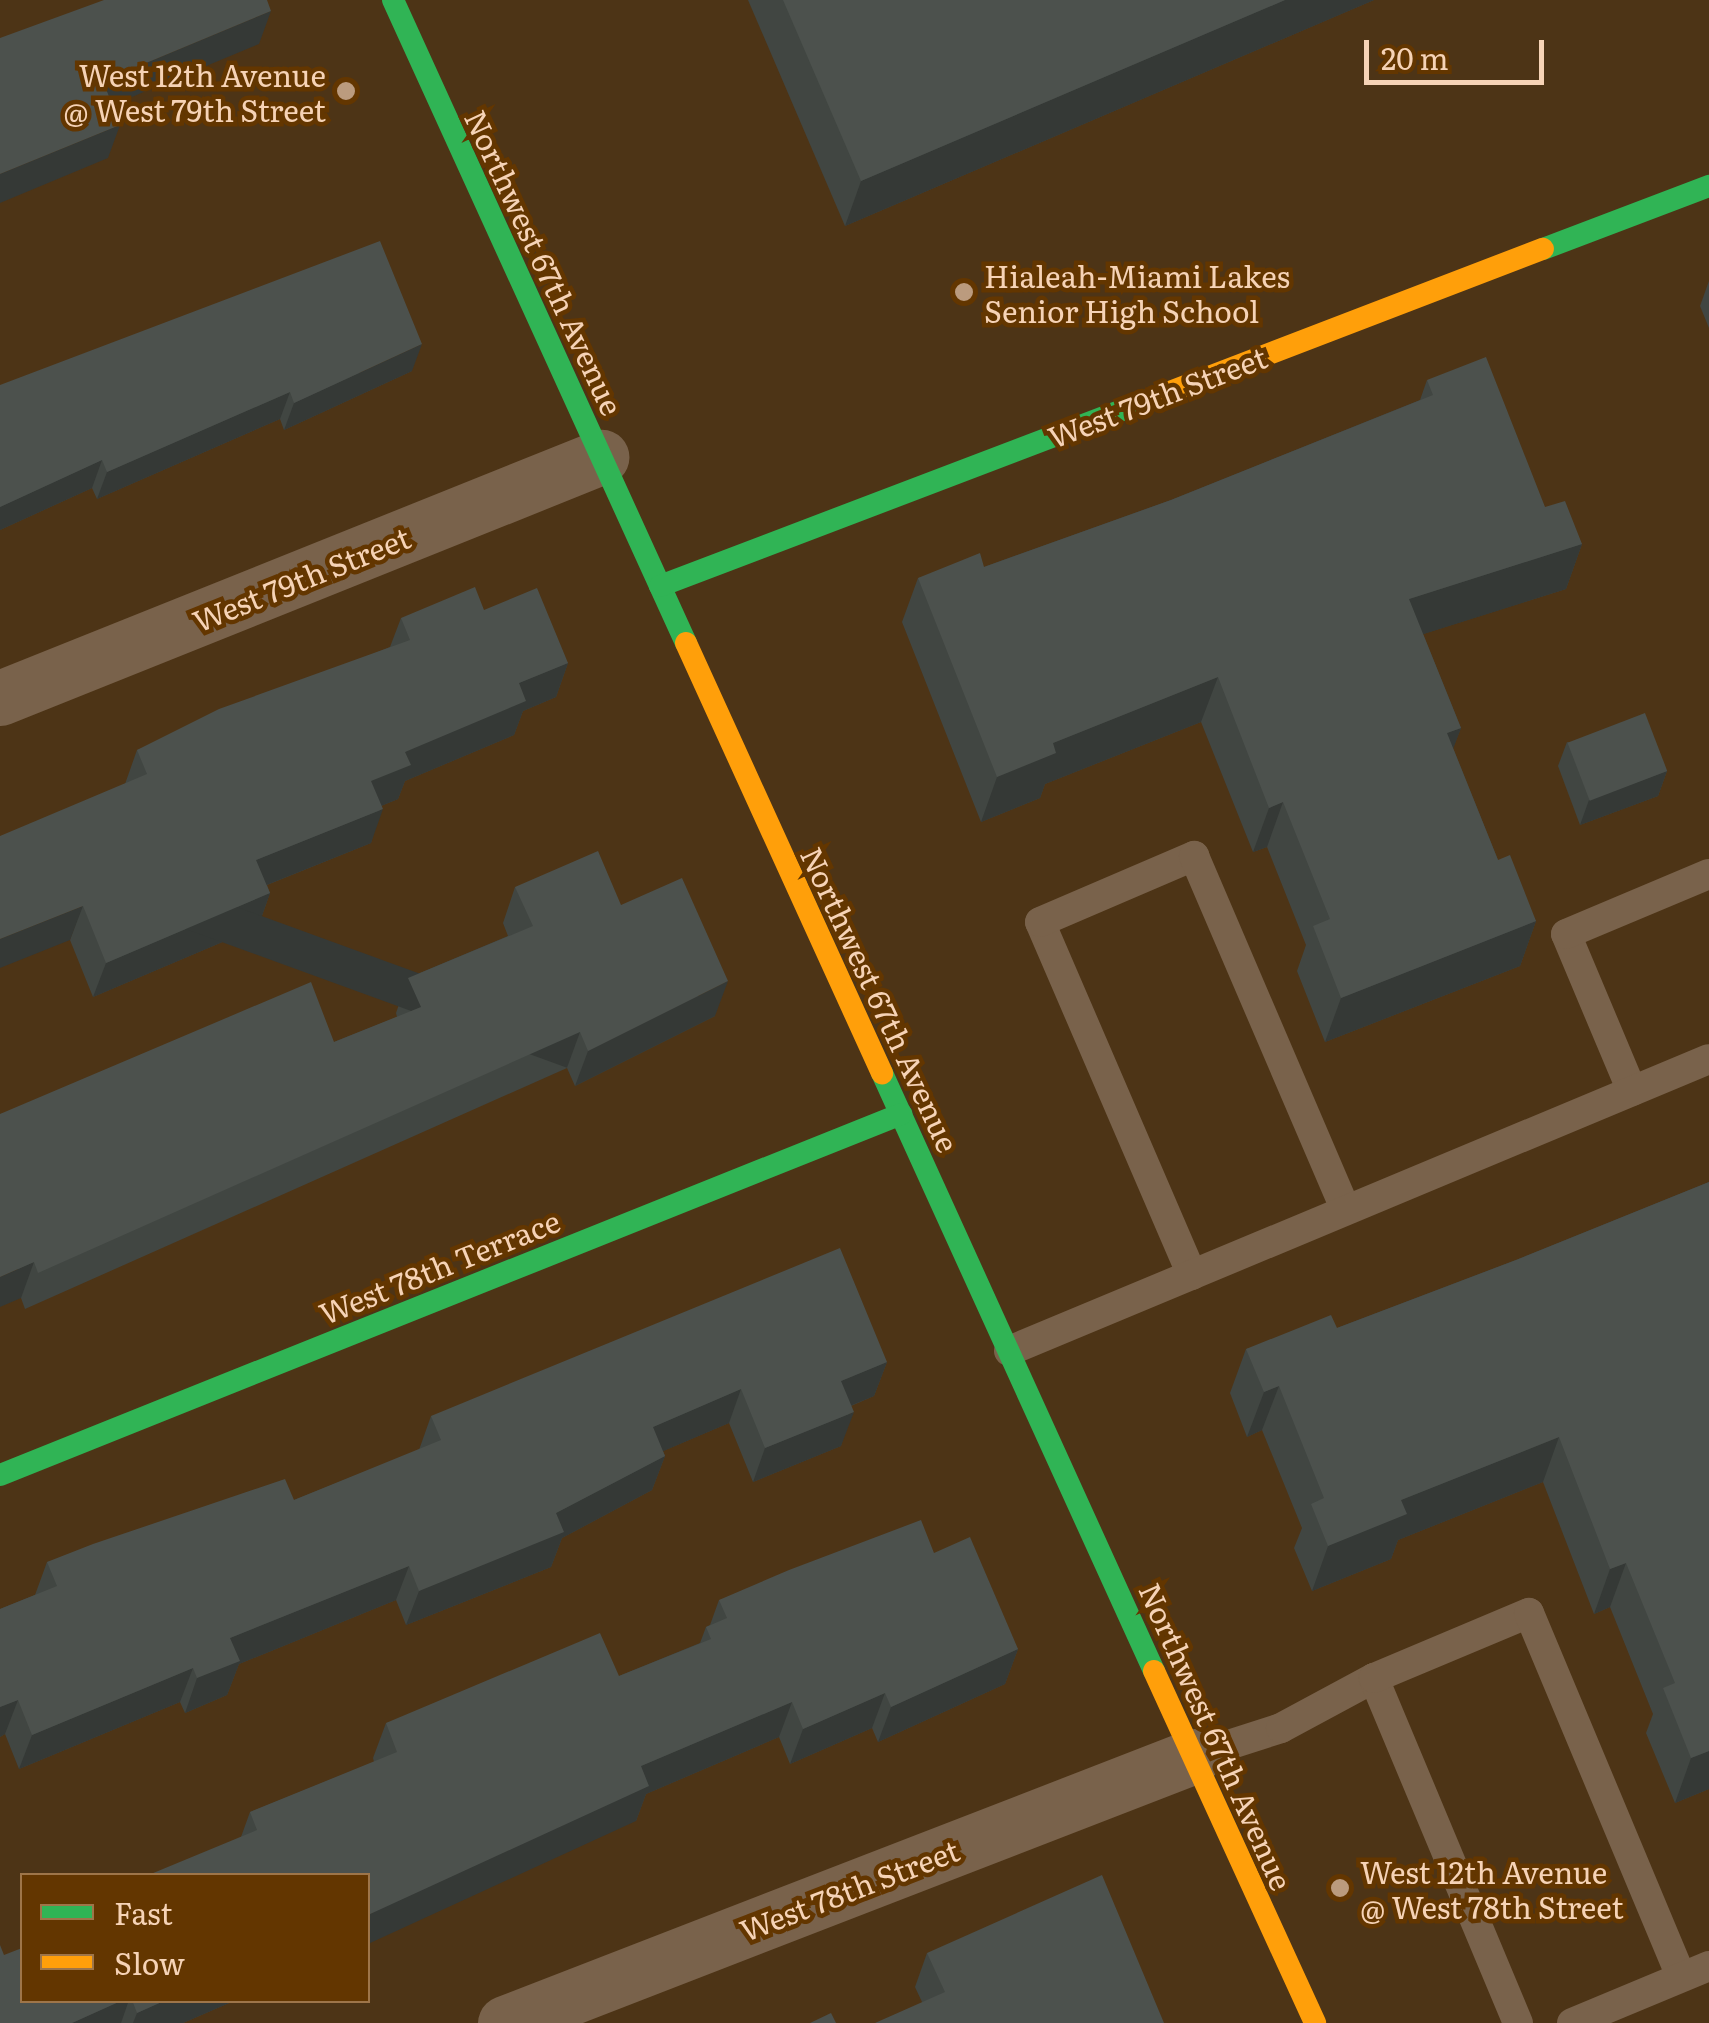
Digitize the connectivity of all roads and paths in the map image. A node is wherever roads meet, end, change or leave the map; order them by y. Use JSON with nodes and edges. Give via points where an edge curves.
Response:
{"nodes":[{"id":1,"x":393,"y":0,"type":"edge"},
{"id":2,"x":1709,"y":186,"type":"edge"},
{"id":3,"x":602,"y":457,"type":"junction"},
{"id":4,"x":660,"y":586,"type":"junction"},
{"id":5,"x":0,"y":698,"type":"edge"},
{"id":6,"x":1709,"y":874,"type":"edge"},
{"id":7,"x":1709,"y":1060,"type":"edge"},
{"id":8,"x":1632,"y":1091,"type":"junction"},
{"id":9,"x":900,"y":1114,"type":"junction"},
{"id":10,"x":1346,"y":1210,"type":"junction"},
{"id":11,"x":1192,"y":1275,"type":"junction"},
{"id":12,"x":1009,"y":1350,"type":"junction"},
{"id":13,"x":0,"y":1474,"type":"edge"},
{"id":14,"x":1374,"y":1678,"type":"junction"},
{"id":15,"x":1194,"y":1756,"type":"junction"},
{"id":16,"x":1695,"y":1971,"type":"edge"},
{"id":17,"x":516,"y":2021,"type":"edge"},
{"id":18,"x":1315,"y":2023,"type":"edge"},
{"id":19,"x":1518,"y":2023,"type":"edge"},
{"id":20,"x":1572,"y":2023,"type":"edge"}],
"edges":[{"from":1,"to":3,"type":"main road","name":"Northwest 67th Avenue"},
{"from":2,"to":4,"type":"main road","name":"West 79th Street"},
{"from":3,"to":4,"type":"main road","name":"Northwest 67th Avenue"},
{"from":3,"to":5,"type":"street","name":"West 79th Street"},
{"from":4,"to":9,"type":"main road","name":"Northwest 67th Avenue"},
{"from":6,"to":8,"type":"lane","via":[[1566,934]]},
{"from":7,"to":8,"type":"lane"},
{"from":8,"to":10,"type":"lane"},
{"from":9,"to":12,"type":"main road","name":"Northwest 67th Avenue"},
{"from":9,"to":13,"type":"main road","name":"West 78th Terrace"},
{"from":10,"to":11,"type":"lane"},
{"from":10,"to":11,"type":"lane","via":[[1194,856],[1040,922]]},
{"from":11,"to":12,"type":"lane"},
{"from":12,"to":15,"type":"main road","name":"Northwest 67th Avenue"},
{"from":14,"to":15,"type":"lane","via":[[1281,1728]]},
{"from":14,"to":16,"type":"lane","via":[[1529,1613]]},
{"from":14,"to":19,"type":"lane"},
{"from":15,"to":17,"type":"street","name":"West 78th Street"},
{"from":15,"to":18,"type":"main road","name":"Northwest 67th Avenue"},
{"from":16,"to":20,"type":"lane"}]}
